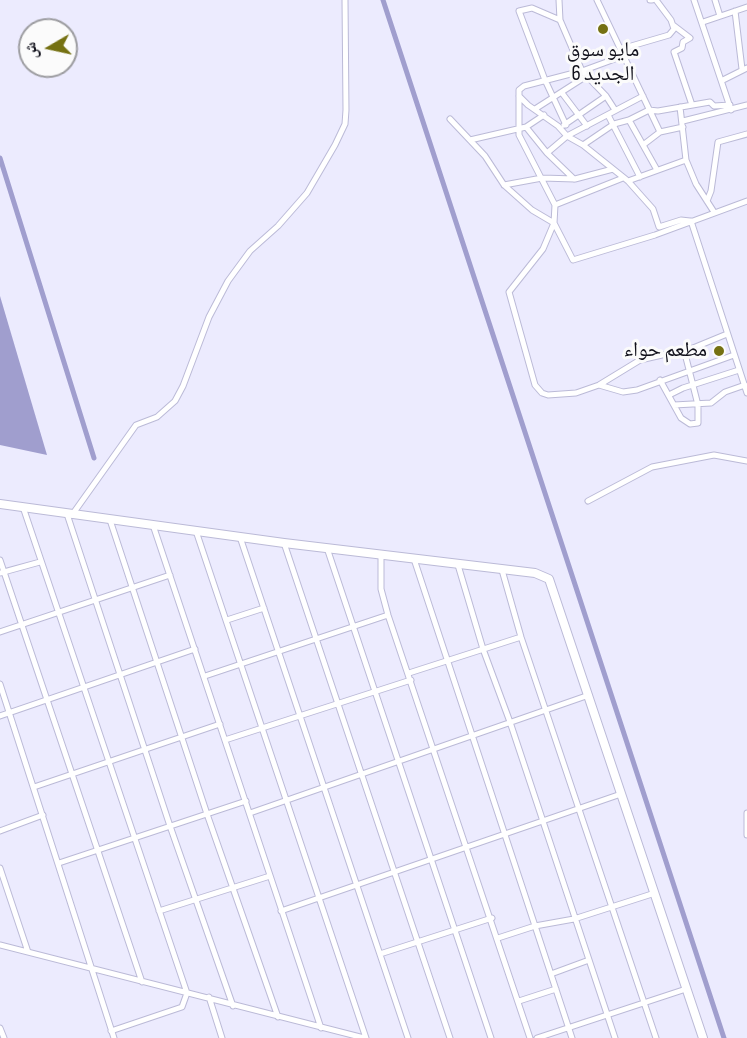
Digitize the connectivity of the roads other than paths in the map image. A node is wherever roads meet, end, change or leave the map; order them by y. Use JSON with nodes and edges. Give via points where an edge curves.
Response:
{"nodes":[{"id":1,"x":345,"y":0,"type":"edge"},
{"id":2,"x":559,"y":0,"type":"edge"},
{"id":3,"x":597,"y":0,"type":"edge"},
{"id":4,"x":653,"y":0,"type":"edge"},
{"id":5,"x":694,"y":0,"type":"edge"},
{"id":6,"x":715,"y":0,"type":"edge"},
{"id":7,"x":747,"y":8,"type":"edge"},
{"id":8,"x":735,"y":11,"type":"junction"},
{"id":9,"x":720,"y":16,"type":"junction"},
{"id":10,"x":560,"y":20,"type":"junction"},
{"id":11,"x":703,"y":22,"type":"junction"},
{"id":12,"x":673,"y":25,"type":"junction"},
{"id":13,"x":621,"y":49,"type":"junction"},
{"id":14,"x":623,"y":56,"type":"junction"},
{"id":15,"x":745,"y":68,"type":"edge"},
{"id":16,"x":583,"y":74,"type":"junction"},
{"id":17,"x":545,"y":80,"type":"junction"},
{"id":18,"x":723,"y":80,"type":"junction"},
{"id":19,"x":562,"y":93,"type":"junction"},
{"id":20,"x":518,"y":94,"type":"junction"},
{"id":21,"x":606,"y":96,"type":"junction"},
{"id":22,"x":643,"y":96,"type":"junction"},
{"id":23,"x":554,"y":97,"type":"junction"},
{"id":24,"x":692,"y":105,"type":"junction"},
{"id":25,"x":747,"y":105,"type":"edge"},
{"id":26,"x":680,"y":107,"type":"junction"},
{"id":27,"x":731,"y":107,"type":"junction"},
{"id":28,"x":535,"y":110,"type":"junction"},
{"id":29,"x":615,"y":110,"type":"junction"},
{"id":30,"x":649,"y":110,"type":"junction"},
{"id":31,"x":578,"y":114,"type":"junction"},
{"id":32,"x":544,"y":115,"type":"junction"},
{"id":33,"x":608,"y":115,"type":"junction"},
{"id":34,"x":450,"y":119,"type":"dead end"},
{"id":35,"x":629,"y":120,"type":"junction"},
{"id":36,"x":614,"y":124,"type":"junction"},
{"id":37,"x":683,"y":124,"type":"junction"},
{"id":38,"x":566,"y":125,"type":"junction"},
{"id":39,"x":558,"y":126,"type":"junction"},
{"id":40,"x":587,"y":126,"type":"junction"},
{"id":41,"x":526,"y":127,"type":"junction"},
{"id":42,"x":517,"y":130,"type":"junction"},
{"id":43,"x":660,"y":132,"type":"junction"},
{"id":44,"x":747,"y":134,"type":"edge"},
{"id":45,"x":567,"y":136,"type":"junction"},
{"id":46,"x":470,"y":140,"type":"junction"},
{"id":47,"x":583,"y":145,"type":"junction"},
{"id":48,"x":643,"y":146,"type":"junction"},
{"id":49,"x":547,"y":153,"type":"junction"},
{"id":50,"x":686,"y":160,"type":"junction"},
{"id":51,"x":613,"y":169,"type":"junction"},
{"id":52,"x":657,"y":170,"type":"junction"},
{"id":53,"x":640,"y":177,"type":"junction"},
{"id":54,"x":542,"y":178,"type":"junction"},
{"id":55,"x":575,"y":179,"type":"junction"},
{"id":56,"x":625,"y":180,"type":"junction"},
{"id":57,"x":504,"y":185,"type":"junction"},
{"id":58,"x":707,"y":201,"type":"junction"},
{"id":59,"x":747,"y":201,"type":"edge"},
{"id":60,"x":555,"y":205,"type":"junction"},
{"id":61,"x":714,"y":212,"type":"junction"},
{"id":62,"x":691,"y":222,"type":"junction"},
{"id":63,"x":554,"y":223,"type":"junction"},
{"id":64,"x":727,"y":334,"type":"junction"},
{"id":65,"x":684,"y":350,"type":"junction"},
{"id":66,"x":734,"y":355,"type":"junction"},
{"id":67,"x":689,"y":369,"type":"junction"},
{"id":68,"x":739,"y":370,"type":"junction"},
{"id":69,"x":660,"y":380,"type":"junction"},
{"id":70,"x":692,"y":385,"type":"junction"},
{"id":71,"x":745,"y":385,"type":"edge"},
{"id":72,"x":599,"y":386,"type":"junction"},
{"id":73,"x":747,"y":393,"type":"edge"},
{"id":74,"x":669,"y":395,"type":"junction"},
{"id":75,"x":674,"y":405,"type":"junction"},
{"id":76,"x":698,"y":405,"type":"junction"},
{"id":77,"x":747,"y":461,"type":"edge"},
{"id":78,"x":588,"y":501,"type":"dead end"},
{"id":79,"x":0,"y":504,"type":"edge"},
{"id":80,"x":23,"y":507,"type":"junction"},
{"id":81,"x":70,"y":514,"type":"junction"},
{"id":82,"x":110,"y":520,"type":"junction"},
{"id":83,"x":153,"y":525,"type":"junction"},
{"id":84,"x":196,"y":531,"type":"junction"},
{"id":85,"x":240,"y":537,"type":"junction"},
{"id":86,"x":284,"y":543,"type":"junction"},
{"id":87,"x":327,"y":548,"type":"junction"},
{"id":88,"x":381,"y":555,"type":"junction"},
{"id":89,"x":0,"y":560,"type":"edge"},
{"id":90,"x":414,"y":560,"type":"junction"},
{"id":91,"x":40,"y":562,"type":"junction"},
{"id":92,"x":458,"y":565,"type":"junction"},
{"id":93,"x":502,"y":570,"type":"junction"},
{"id":94,"x":2,"y":572,"type":"edge"},
{"id":95,"x":170,"y":575,"type":"junction"},
{"id":96,"x":132,"y":587,"type":"junction"},
{"id":97,"x":96,"y":601,"type":"junction"},
{"id":98,"x":264,"y":608,"type":"junction"},
{"id":99,"x":58,"y":613,"type":"junction"},
{"id":100,"x":388,"y":615,"type":"junction"},
{"id":101,"x":227,"y":621,"type":"junction"},
{"id":102,"x":21,"y":626,"type":"junction"},
{"id":103,"x":352,"y":627,"type":"junction"},
{"id":104,"x":0,"y":632,"type":"edge"},
{"id":105,"x":521,"y":637,"type":"junction"},
{"id":106,"x":315,"y":639,"type":"junction"},
{"id":107,"x":195,"y":649,"type":"junction"},
{"id":108,"x":483,"y":649,"type":"junction"},
{"id":109,"x":279,"y":652,"type":"junction"},
{"id":110,"x":158,"y":662,"type":"junction"},
{"id":111,"x":447,"y":662,"type":"junction"},
{"id":112,"x":242,"y":664,"type":"junction"},
{"id":113,"x":409,"y":673,"type":"junction"},
{"id":114,"x":122,"y":674,"type":"junction"},
{"id":115,"x":205,"y":676,"type":"junction"},
{"id":116,"x":411,"y":680,"type":"junction"},
{"id":117,"x":0,"y":684,"type":"edge"},
{"id":118,"x":84,"y":686,"type":"junction"},
{"id":119,"x":375,"y":691,"type":"junction"},
{"id":120,"x":589,"y":695,"type":"junction"},
{"id":121,"x":46,"y":699,"type":"junction"},
{"id":122,"x":339,"y":704,"type":"junction"},
{"id":123,"x":545,"y":711,"type":"junction"},
{"id":124,"x":10,"y":713,"type":"junction"},
{"id":125,"x":0,"y":716,"type":"edge"},
{"id":126,"x":300,"y":716,"type":"junction"},
{"id":127,"x":510,"y":722,"type":"junction"},
{"id":128,"x":220,"y":724,"type":"junction"},
{"id":129,"x":263,"y":728,"type":"junction"},
{"id":130,"x":472,"y":735,"type":"junction"},
{"id":131,"x":184,"y":737,"type":"junction"},
{"id":132,"x":225,"y":740,"type":"junction"},
{"id":133,"x":435,"y":748,"type":"junction"},
{"id":134,"x":147,"y":751,"type":"junction"},
{"id":135,"x":399,"y":761,"type":"junction"},
{"id":136,"x":110,"y":762,"type":"junction"},
{"id":137,"x":71,"y":774,"type":"junction"},
{"id":138,"x":361,"y":774,"type":"junction"},
{"id":139,"x":323,"y":785,"type":"junction"},
{"id":140,"x":34,"y":787,"type":"junction"},
{"id":141,"x":621,"y":794,"type":"junction"},
{"id":142,"x":286,"y":800,"type":"junction"},
{"id":143,"x":246,"y":801,"type":"junction"},
{"id":144,"x":578,"y":808,"type":"junction"},
{"id":145,"x":250,"y":813,"type":"junction"},
{"id":146,"x":747,"y":813,"type":"edge"},
{"id":147,"x":207,"y":814,"type":"junction"},
{"id":148,"x":43,"y":816,"type":"junction"},
{"id":149,"x":542,"y":821,"type":"junction"},
{"id":150,"x":170,"y":826,"type":"junction"},
{"id":151,"x":0,"y":831,"type":"edge"},
{"id":152,"x":504,"y":834,"type":"junction"},
{"id":153,"x":747,"y":835,"type":"edge"},
{"id":154,"x":134,"y":839,"type":"junction"},
{"id":155,"x":468,"y":847,"type":"junction"},
{"id":156,"x":97,"y":850,"type":"junction"},
{"id":157,"x":430,"y":859,"type":"junction"},
{"id":158,"x":59,"y":863,"type":"junction"},
{"id":159,"x":0,"y":868,"type":"edge"},
{"id":160,"x":392,"y":872,"type":"junction"},
{"id":161,"x":270,"y":876,"type":"junction"},
{"id":162,"x":356,"y":885,"type":"junction"},
{"id":163,"x":234,"y":888,"type":"junction"},
{"id":164,"x":655,"y":893,"type":"junction"},
{"id":165,"x":319,"y":898,"type":"junction"},
{"id":166,"x":196,"y":900,"type":"junction"},
{"id":167,"x":612,"y":906,"type":"junction"},
{"id":168,"x":159,"y":911,"type":"junction"},
{"id":169,"x":282,"y":911,"type":"junction"},
{"id":170,"x":492,"y":918,"type":"junction"},
{"id":171,"x":574,"y":919,"type":"junction"},
{"id":172,"x":535,"y":926,"type":"junction"},
{"id":173,"x":456,"y":930,"type":"junction"},
{"id":174,"x":498,"y":938,"type":"junction"},
{"id":175,"x":418,"y":942,"type":"junction"},
{"id":176,"x":0,"y":945,"type":"edge"},
{"id":177,"x":28,"y":952,"type":"junction"},
{"id":178,"x":380,"y":954,"type":"junction"},
{"id":179,"x":589,"y":960,"type":"junction"},
{"id":180,"x":90,"y":968,"type":"junction"},
{"id":181,"x":551,"y":974,"type":"junction"},
{"id":182,"x":142,"y":982,"type":"junction"},
{"id":183,"x":556,"y":989,"type":"junction"},
{"id":184,"x":686,"y":989,"type":"junction"},
{"id":185,"x":187,"y":993,"type":"junction"},
{"id":186,"x":209,"y":997,"type":"junction"},
{"id":187,"x":519,"y":1001,"type":"junction"},
{"id":188,"x":644,"y":1003,"type":"junction"},
{"id":189,"x":233,"y":1006,"type":"junction"},
{"id":190,"x":608,"y":1016,"type":"junction"},
{"id":191,"x":278,"y":1017,"type":"junction"},
{"id":192,"x":0,"y":1028,"type":"edge"},
{"id":193,"x":321,"y":1028,"type":"junction"},
{"id":194,"x":568,"y":1028,"type":"junction"},
{"id":195,"x":111,"y":1031,"type":"junction"},
{"id":196,"x":334,"y":1031,"type":"junction"},
{"id":197,"x":4,"y":1038,"type":"edge"},
{"id":198,"x":114,"y":1038,"type":"edge"},
{"id":199,"x":222,"y":1038,"type":"edge"},
{"id":200,"x":336,"y":1038,"type":"edge"},
{"id":201,"x":365,"y":1038,"type":"edge"},
{"id":202,"x":408,"y":1038,"type":"edge"},
{"id":203,"x":450,"y":1038,"type":"edge"},
{"id":204,"x":491,"y":1038,"type":"edge"},
{"id":205,"x":530,"y":1038,"type":"edge"},
{"id":206,"x":537,"y":1038,"type":"edge"},
{"id":207,"x":572,"y":1038,"type":"edge"},
{"id":208,"x":615,"y":1038,"type":"edge"},
{"id":209,"x":656,"y":1038,"type":"edge"},
{"id":210,"x":703,"y":1038,"type":"edge"}],
"edges":[{"from":1,"to":81,"type":"street","via":[[345,124],[327,160],[294,209],[250,251],[228,281],[175,401],[157,417],[136,425]]},
{"from":2,"to":10,"type":"street"},
{"from":3,"to":13,"type":"street"},
{"from":4,"to":12,"type":"street"},
{"from":5,"to":11,"type":"street"},
{"from":6,"to":9,"type":"street"},
{"from":7,"to":8,"type":"street"},
{"from":8,"to":9,"type":"street"},
{"from":8,"to":15,"type":"street"},
{"from":9,"to":11,"type":"street"},
{"from":10,"to":16,"type":"street"},
{"from":10,"to":17,"type":"street","via":[[532,8],[519,11]]},
{"from":11,"to":18,"type":"street"},
{"from":12,"to":13,"type":"street","via":[[669,35]]},
{"from":12,"to":24,"type":"street","via":[[690,38],[674,52]]},
{"from":13,"to":14,"type":"street"},
{"from":14,"to":16,"type":"street"},
{"from":14,"to":22,"type":"street"},
{"from":15,"to":18,"type":"street"},
{"from":16,"to":17,"type":"street"},
{"from":16,"to":19,"type":"street"},
{"from":16,"to":21,"type":"street"},
{"from":17,"to":20,"type":"street","via":[[524,86]]},
{"from":17,"to":23,"type":"street"},
{"from":18,"to":27,"type":"street"},
{"from":19,"to":23,"type":"street"},
{"from":19,"to":31,"type":"street"},
{"from":20,"to":28,"type":"street"},
{"from":20,"to":42,"type":"street"},
{"from":21,"to":29,"type":"street"},
{"from":21,"to":31,"type":"street"},
{"from":22,"to":29,"type":"street"},
{"from":22,"to":30,"type":"street"},
{"from":23,"to":28,"type":"street"},
{"from":23,"to":38,"type":"street"},
{"from":24,"to":26,"type":"street"},
{"from":24,"to":27,"type":"street","via":[[710,102]]},
{"from":25,"to":27,"type":"street"},
{"from":26,"to":30,"type":"street"},
{"from":26,"to":37,"type":"street"},
{"from":27,"to":37,"type":"street"},
{"from":28,"to":32,"type":"street"},
{"from":29,"to":33,"type":"street"},
{"from":30,"to":35,"type":"street"},
{"from":30,"to":43,"type":"street"},
{"from":31,"to":38,"type":"street"},
{"from":31,"to":40,"type":"street"},
{"from":32,"to":39,"type":"street"},
{"from":32,"to":41,"type":"street"},
{"from":33,"to":36,"type":"street"},
{"from":33,"to":40,"type":"street"},
{"from":34,"to":46,"type":"street"},
{"from":35,"to":36,"type":"street"},
{"from":35,"to":48,"type":"street"},
{"from":36,"to":47,"type":"street"},
{"from":36,"to":53,"type":"street"},
{"from":37,"to":43,"type":"street"},
{"from":37,"to":50,"type":"street"},
{"from":38,"to":39,"type":"street"},
{"from":39,"to":45,"type":"street"},
{"from":40,"to":45,"type":"street"},
{"from":41,"to":42,"type":"street"},
{"from":41,"to":49,"type":"street"},
{"from":42,"to":46,"type":"street"},
{"from":42,"to":54,"type":"street"},
{"from":43,"to":48,"type":"street"},
{"from":44,"to":58,"type":"street","via":[[718,142]]},
{"from":45,"to":47,"type":"street"},
{"from":45,"to":49,"type":"street"},
{"from":46,"to":57,"type":"street"},
{"from":47,"to":51,"type":"street"},
{"from":48,"to":52,"type":"street"},
{"from":49,"to":55,"type":"street"},
{"from":50,"to":52,"type":"street"},
{"from":50,"to":58,"type":"street"},
{"from":51,"to":55,"type":"street"},
{"from":51,"to":56,"type":"street"},
{"from":52,"to":53,"type":"street"},
{"from":53,"to":56,"type":"street"},
{"from":54,"to":55,"type":"street"},
{"from":54,"to":57,"type":"street"},
{"from":54,"to":60,"type":"street"},
{"from":56,"to":60,"type":"street"},
{"from":56,"to":62,"type":"street","via":[[653,209],[659,227],[681,220]]},
{"from":57,"to":63,"type":"street"},
{"from":58,"to":61,"type":"street"},
{"from":59,"to":61,"type":"street"},
{"from":60,"to":63,"type":"street"},
{"from":61,"to":62,"type":"street"},
{"from":62,"to":63,"type":"street","via":[[578,260],[569,255]]},
{"from":62,"to":64,"type":"street"},
{"from":63,"to":72,"type":"street","via":[[538,259],[508,292],[519,336],[535,385],[542,393],[566,394]]},
{"from":64,"to":65,"type":"street"},
{"from":64,"to":66,"type":"street"},
{"from":65,"to":67,"type":"street"},
{"from":65,"to":72,"type":"street","via":[[640,360]]},
{"from":66,"to":67,"type":"street"},
{"from":66,"to":68,"type":"street"},
{"from":67,"to":69,"type":"street"},
{"from":67,"to":70,"type":"street"},
{"from":68,"to":70,"type":"street"},
{"from":68,"to":71,"type":"street"},
{"from":69,"to":72,"type":"street","via":[[628,391]]},
{"from":69,"to":74,"type":"street"},
{"from":70,"to":74,"type":"street"},
{"from":70,"to":76,"type":"street"},
{"from":71,"to":73,"type":"street"},
{"from":71,"to":76,"type":"street","via":[[725,392],[716,402]]},
{"from":74,"to":75,"type":"street"},
{"from":75,"to":76,"type":"street"},
{"from":75,"to":76,"type":"street","via":[[683,420],[693,425],[699,421]]},
{"from":77,"to":78,"type":"street","via":[[714,455],[652,467]]},
{"from":79,"to":80,"type":"street"},
{"from":80,"to":81,"type":"street"},
{"from":80,"to":91,"type":"street"},
{"from":81,"to":82,"type":"street"},
{"from":81,"to":97,"type":"street"},
{"from":82,"to":83,"type":"street"},
{"from":82,"to":96,"type":"street"},
{"from":83,"to":84,"type":"street"},
{"from":83,"to":95,"type":"street"},
{"from":84,"to":85,"type":"street"},
{"from":84,"to":101,"type":"street"},
{"from":85,"to":86,"type":"street"},
{"from":85,"to":98,"type":"street"},
{"from":86,"to":87,"type":"street"},
{"from":86,"to":106,"type":"street"},
{"from":87,"to":88,"type":"street"},
{"from":87,"to":103,"type":"street"},
{"from":88,"to":90,"type":"street"},
{"from":88,"to":100,"type":"street","via":[[381,589]]},
{"from":89,"to":94,"type":"street"},
{"from":90,"to":92,"type":"street"},
{"from":90,"to":111,"type":"street"},
{"from":91,"to":94,"type":"street"},
{"from":91,"to":99,"type":"street"},
{"from":92,"to":93,"type":"street"},
{"from":92,"to":108,"type":"street"},
{"from":93,"to":105,"type":"street"},
{"from":93,"to":120,"type":"street","via":[[535,573],[549,579]]},
{"from":94,"to":102,"type":"street"},
{"from":95,"to":96,"type":"street"},
{"from":95,"to":107,"type":"street"},
{"from":96,"to":97,"type":"street"},
{"from":96,"to":110,"type":"street"},
{"from":97,"to":99,"type":"street"},
{"from":97,"to":114,"type":"street"},
{"from":98,"to":101,"type":"street"},
{"from":98,"to":109,"type":"street"},
{"from":99,"to":102,"type":"street"},
{"from":99,"to":118,"type":"street"},
{"from":100,"to":103,"type":"street"},
{"from":100,"to":113,"type":"street"},
{"from":101,"to":112,"type":"street"},
{"from":102,"to":104,"type":"street"},
{"from":102,"to":121,"type":"street"},
{"from":103,"to":106,"type":"street"},
{"from":103,"to":119,"type":"street"},
{"from":105,"to":108,"type":"street"},
{"from":105,"to":123,"type":"street"},
{"from":106,"to":109,"type":"street"},
{"from":106,"to":122,"type":"street"},
{"from":107,"to":110,"type":"street"},
{"from":107,"to":115,"type":"street"},
{"from":108,"to":111,"type":"street"},
{"from":108,"to":127,"type":"street"},
{"from":109,"to":112,"type":"street"},
{"from":109,"to":126,"type":"street"},
{"from":110,"to":114,"type":"street"},
{"from":110,"to":131,"type":"street"},
{"from":111,"to":113,"type":"street"},
{"from":111,"to":130,"type":"street"},
{"from":112,"to":115,"type":"street"},
{"from":112,"to":129,"type":"street"},
{"from":113,"to":116,"type":"street"},
{"from":114,"to":118,"type":"street"},
{"from":114,"to":134,"type":"street"},
{"from":115,"to":128,"type":"street"},
{"from":116,"to":119,"type":"street"},
{"from":116,"to":133,"type":"street"},
{"from":117,"to":124,"type":"street"},
{"from":118,"to":121,"type":"street"},
{"from":118,"to":136,"type":"street"},
{"from":119,"to":122,"type":"street"},
{"from":119,"to":135,"type":"street"},
{"from":120,"to":123,"type":"street"},
{"from":120,"to":141,"type":"street"},
{"from":121,"to":124,"type":"street"},
{"from":121,"to":137,"type":"street"},
{"from":122,"to":126,"type":"street"},
{"from":122,"to":138,"type":"street"},
{"from":123,"to":127,"type":"street"},
{"from":123,"to":144,"type":"street"},
{"from":124,"to":125,"type":"street"},
{"from":124,"to":140,"type":"street"},
{"from":126,"to":129,"type":"street"},
{"from":126,"to":139,"type":"street"},
{"from":127,"to":130,"type":"street"},
{"from":127,"to":149,"type":"street"},
{"from":128,"to":131,"type":"street"},
{"from":128,"to":132,"type":"street"},
{"from":129,"to":132,"type":"street"},
{"from":129,"to":142,"type":"street"},
{"from":130,"to":133,"type":"street"},
{"from":130,"to":152,"type":"street"},
{"from":131,"to":134,"type":"street"},
{"from":131,"to":147,"type":"street"},
{"from":132,"to":143,"type":"street"},
{"from":133,"to":135,"type":"street"},
{"from":133,"to":155,"type":"street"},
{"from":134,"to":136,"type":"street"},
{"from":134,"to":150,"type":"street"},
{"from":135,"to":138,"type":"street"},
{"from":135,"to":157,"type":"street"},
{"from":136,"to":137,"type":"street"},
{"from":136,"to":154,"type":"street"},
{"from":137,"to":140,"type":"street"},
{"from":137,"to":156,"type":"street"},
{"from":138,"to":139,"type":"street"},
{"from":138,"to":160,"type":"street"},
{"from":139,"to":142,"type":"street"},
{"from":139,"to":162,"type":"street"},
{"from":140,"to":148,"type":"street"},
{"from":141,"to":144,"type":"street"},
{"from":141,"to":164,"type":"street"},
{"from":142,"to":145,"type":"street"},
{"from":142,"to":165,"type":"street"},
{"from":143,"to":145,"type":"street"},
{"from":143,"to":147,"type":"street"},
{"from":144,"to":149,"type":"street"},
{"from":144,"to":167,"type":"street"},
{"from":145,"to":161,"type":"street"},
{"from":146,"to":153,"type":"street"},
{"from":147,"to":150,"type":"street"},
{"from":147,"to":163,"type":"street"},
{"from":148,"to":151,"type":"street"},
{"from":148,"to":158,"type":"street"},
{"from":149,"to":152,"type":"street"},
{"from":149,"to":171,"type":"street"},
{"from":150,"to":154,"type":"street"},
{"from":150,"to":166,"type":"street"},
{"from":152,"to":155,"type":"street"},
{"from":152,"to":172,"type":"street"},
{"from":154,"to":156,"type":"street"},
{"from":154,"to":168,"type":"street"},
{"from":155,"to":157,"type":"street"},
{"from":155,"to":170,"type":"street"},
{"from":156,"to":158,"type":"street"},
{"from":156,"to":182,"type":"street"},
{"from":157,"to":160,"type":"street"},
{"from":157,"to":173,"type":"street"},
{"from":158,"to":180,"type":"street"},
{"from":159,"to":177,"type":"street"},
{"from":160,"to":162,"type":"street"},
{"from":160,"to":175,"type":"street"},
{"from":161,"to":163,"type":"street"},
{"from":161,"to":169,"type":"street"},
{"from":162,"to":165,"type":"street"},
{"from":162,"to":178,"type":"street"},
{"from":163,"to":166,"type":"street"},
{"from":163,"to":191,"type":"street"},
{"from":164,"to":167,"type":"street"},
{"from":164,"to":184,"type":"street"},
{"from":165,"to":169,"type":"street"},
{"from":165,"to":201,"type":"street"},
{"from":166,"to":168,"type":"street"},
{"from":166,"to":189,"type":"street"},
{"from":167,"to":171,"type":"street"},
{"from":167,"to":188,"type":"street"},
{"from":168,"to":185,"type":"street"},
{"from":169,"to":193,"type":"street"},
{"from":170,"to":173,"type":"street"},
{"from":170,"to":174,"type":"street"},
{"from":171,"to":172,"type":"street"},
{"from":171,"to":179,"type":"street"},
{"from":172,"to":174,"type":"street"},
{"from":172,"to":181,"type":"street"},
{"from":173,"to":175,"type":"street"},
{"from":173,"to":204,"type":"street"},
{"from":174,"to":187,"type":"street"},
{"from":175,"to":178,"type":"street"},
{"from":175,"to":203,"type":"street"},
{"from":176,"to":177,"type":"street"},
{"from":177,"to":180,"type":"street"},
{"from":178,"to":202,"type":"street"},
{"from":179,"to":181,"type":"street"},
{"from":179,"to":190,"type":"street"},
{"from":180,"to":182,"type":"street"},
{"from":180,"to":195,"type":"street"},
{"from":181,"to":183,"type":"street"},
{"from":182,"to":185,"type":"street"},
{"from":183,"to":187,"type":"street"},
{"from":183,"to":194,"type":"street"},
{"from":184,"to":188,"type":"street"},
{"from":184,"to":210,"type":"street"},
{"from":185,"to":186,"type":"street"},
{"from":185,"to":195,"type":"street","via":[[182,1007]]},
{"from":186,"to":189,"type":"street"},
{"from":186,"to":199,"type":"street"},
{"from":187,"to":205,"type":"street"},
{"from":188,"to":190,"type":"street"},
{"from":188,"to":209,"type":"street"},
{"from":189,"to":191,"type":"street"},
{"from":190,"to":194,"type":"street"},
{"from":190,"to":208,"type":"street"},
{"from":191,"to":193,"type":"street"},
{"from":192,"to":197,"type":"street"},
{"from":193,"to":196,"type":"street"},
{"from":194,"to":206,"type":"street"},
{"from":194,"to":207,"type":"street"},
{"from":195,"to":198,"type":"street"},
{"from":196,"to":200,"type":"street"},
{"from":196,"to":201,"type":"street"}]}
